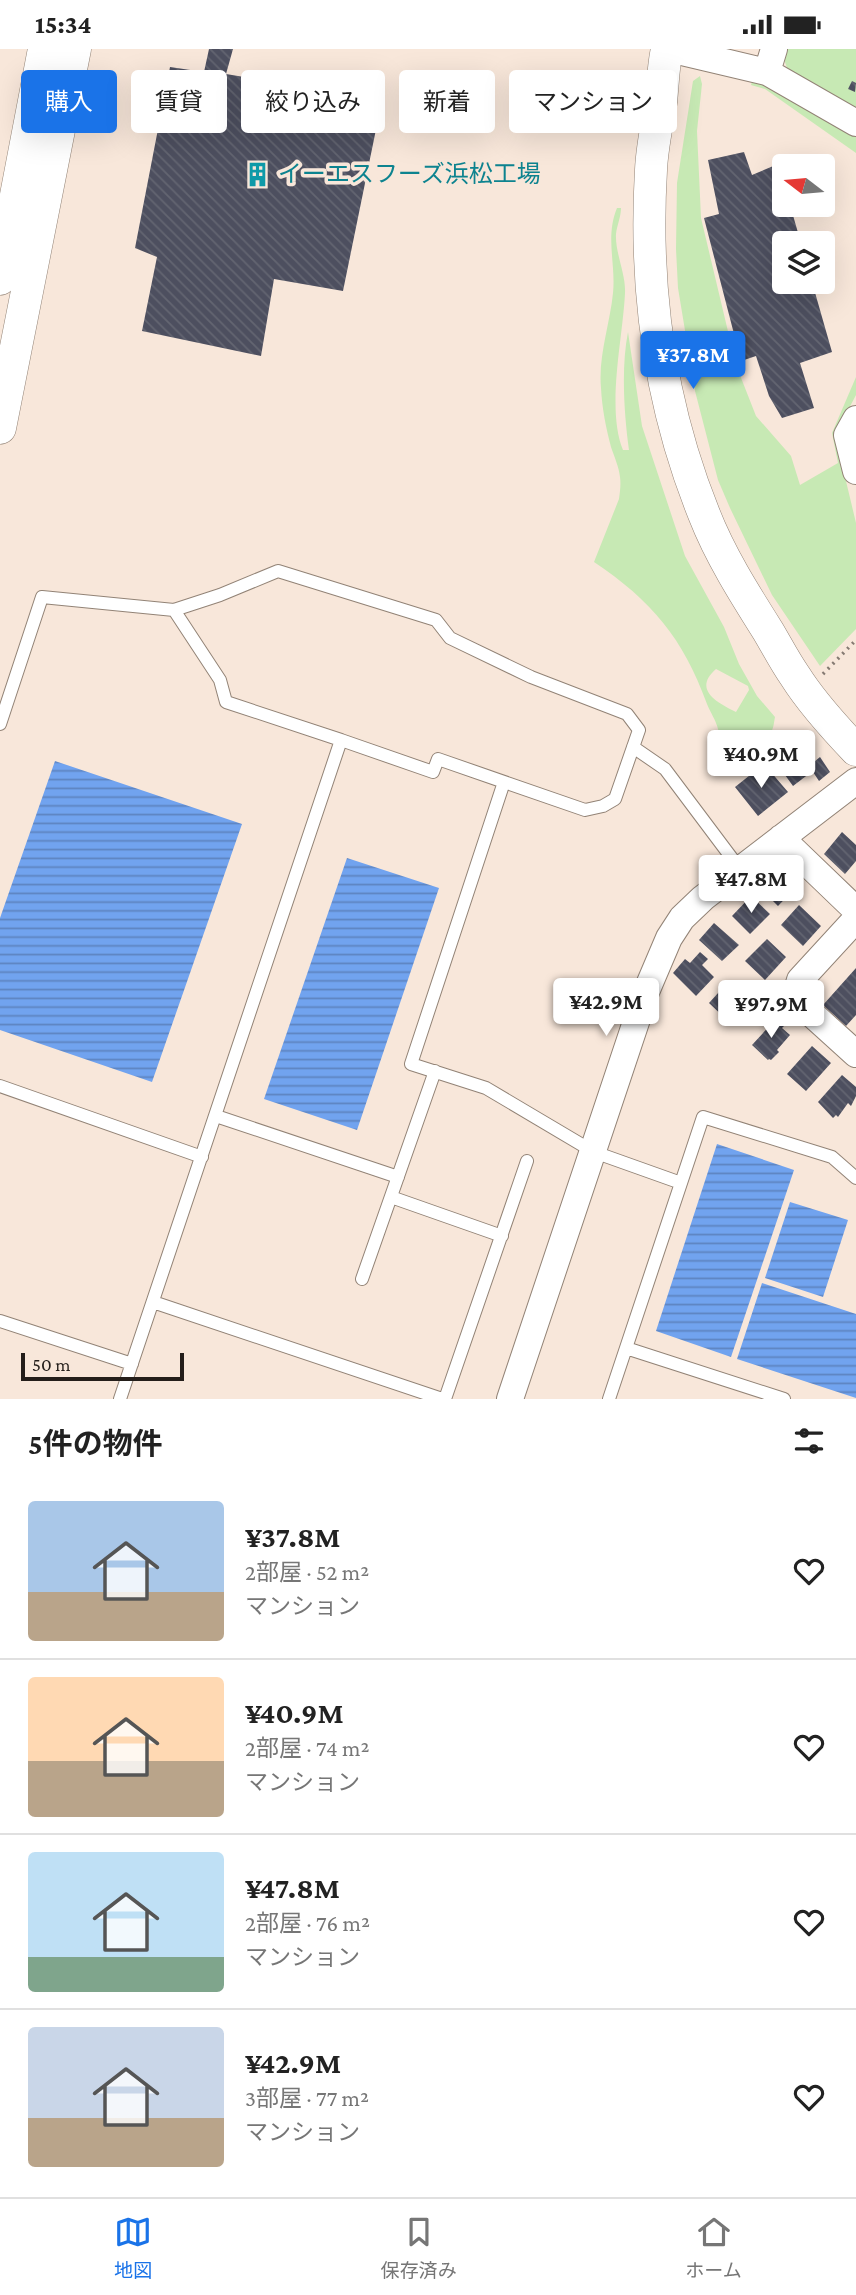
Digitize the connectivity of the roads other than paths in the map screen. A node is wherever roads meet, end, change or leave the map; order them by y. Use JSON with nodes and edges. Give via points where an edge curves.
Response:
{"nodes":[{"id":1,"x":44,"y":49,"type":"edge"},
{"id":2,"x":75,"y":49,"type":"edge"},
{"id":3,"x":674,"y":50,"type":"edge"},
{"id":4,"x":770,"y":61,"type":"edge"},
{"id":5,"x":856,"y":123,"type":"edge"},
{"id":6,"x":0,"y":279,"type":"edge"},
{"id":7,"x":856,"y":419,"type":"edge"},
{"id":8,"x":0,"y":428,"type":"edge"},
{"id":9,"x":856,"y":471,"type":"edge"},
{"id":10,"x":174,"y":610,"type":"junction"},
{"id":11,"x":0,"y":724,"type":"edge"},
{"id":12,"x":341,"y":740,"type":"junction"},
{"id":13,"x":633,"y":747,"type":"junction"},
{"id":14,"x":856,"y":750,"type":"edge"},
{"id":15,"x":856,"y":781,"type":"edge"},
{"id":16,"x":504,"y":782,"type":"junction"},
{"id":17,"x":781,"y":838,"type":"junction"},
{"id":18,"x":740,"y":869,"type":"junction"},
{"id":19,"x":856,"y":910,"type":"edge"},
{"id":20,"x":856,"y":919,"type":"edge"},
{"id":21,"x":856,"y":1054,"type":"edge"},
{"id":22,"x":435,"y":1071,"type":"junction"},
{"id":23,"x":0,"y":1086,"type":"edge"},
{"id":24,"x":216,"y":1116,"type":"junction"},
{"id":25,"x":594,"y":1152,"type":"junction"},
{"id":26,"x":202,"y":1157,"type":"junction"},
{"id":27,"x":527,"y":1161,"type":"dead end"},
{"id":28,"x":398,"y":1177,"type":"junction"},
{"id":29,"x":856,"y":1178,"type":"edge"},
{"id":30,"x":681,"y":1183,"type":"junction"},
{"id":31,"x":391,"y":1198,"type":"junction"},
{"id":32,"x":502,"y":1236,"type":"junction"},
{"id":33,"x":362,"y":1279,"type":"dead end"},
{"id":34,"x":153,"y":1302,"type":"junction"},
{"id":35,"x":0,"y":1321,"type":"edge"},
{"id":36,"x":626,"y":1348,"type":"junction"},
{"id":37,"x":132,"y":1364,"type":"junction"},
{"id":38,"x":120,"y":1399,"type":"edge"},
{"id":39,"x":444,"y":1399,"type":"edge"},
{"id":40,"x":510,"y":1399,"type":"edge"},
{"id":41,"x":609,"y":1399,"type":"edge"},
{"id":42,"x":784,"y":1399,"type":"edge"}],
"edges":[{"from":1,"to":6,"type":"street"},
{"from":2,"to":8,"type":"street"},
{"from":3,"to":4,"type":"street"},
{"from":3,"to":14,"type":"street","via":[[662,72],[649,234],[660,360],[673,426],[704,516],[736,580],[795,676]]},
{"from":4,"to":5,"type":"street"},
{"from":7,"to":9,"type":"street","via":[[847,435]]},
{"from":10,"to":11,"type":"lane","via":[[42,597]]},
{"from":10,"to":12,"type":"lane","via":[[220,680],[226,702]]},
{"from":10,"to":13,"type":"lane","via":[[278,572],[436,620],[450,638],[531,677],[627,714],[639,730]]},
{"from":12,"to":16,"type":"lane","via":[[433,772],[438,759]]},
{"from":12,"to":24,"type":"lane"},
{"from":13,"to":16,"type":"lane","via":[[615,799],[603,806],[585,810]]},
{"from":13,"to":18,"type":"lane","via":[[665,769]]},
{"from":15,"to":17,"type":"street"},
{"from":16,"to":22,"type":"lane","via":[[411,1064]]},
{"from":17,"to":18,"type":"street"},
{"from":17,"to":19,"type":"street"},
{"from":18,"to":25,"type":"street","via":[[682,918],[669,938],[646,992]]},
{"from":20,"to":21,"type":"street","via":[[800,981],[796,993],[803,1006]]},
{"from":22,"to":25,"type":"lane","via":[[486,1088]]},
{"from":22,"to":28,"type":"lane"},
{"from":23,"to":26,"type":"lane"},
{"from":24,"to":26,"type":"lane"},
{"from":24,"to":28,"type":"lane"},
{"from":25,"to":30,"type":"lane"},
{"from":25,"to":40,"type":"street"},
{"from":26,"to":34,"type":"lane"},
{"from":27,"to":32,"type":"lane"},
{"from":28,"to":31,"type":"lane"},
{"from":29,"to":30,"type":"lane","via":[[832,1157],[704,1117]]},
{"from":30,"to":36,"type":"lane"},
{"from":31,"to":32,"type":"lane"},
{"from":31,"to":33,"type":"lane"},
{"from":32,"to":39,"type":"lane"},
{"from":34,"to":37,"type":"lane"},
{"from":34,"to":39,"type":"lane"},
{"from":35,"to":37,"type":"lane"},
{"from":36,"to":41,"type":"lane"},
{"from":36,"to":42,"type":"lane"},
{"from":37,"to":38,"type":"lane"}]}
